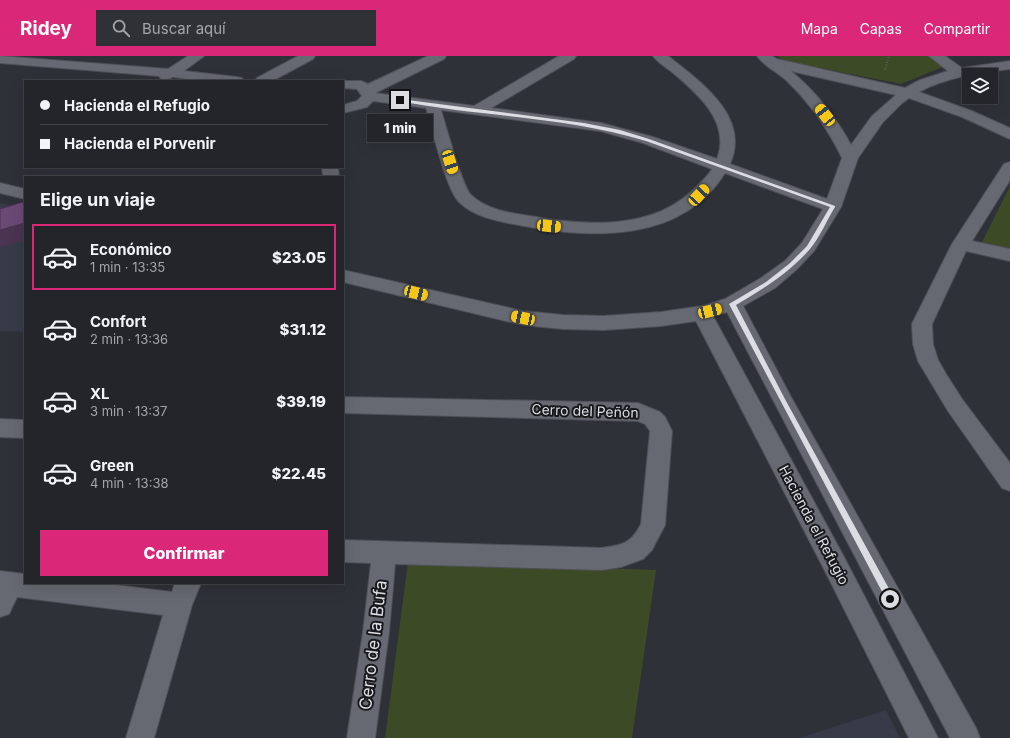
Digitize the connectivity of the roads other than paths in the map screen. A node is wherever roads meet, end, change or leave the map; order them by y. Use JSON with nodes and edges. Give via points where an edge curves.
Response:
{"nodes":[{"id":1,"x":93,"y":56,"type":"edge"},
{"id":2,"x":197,"y":56,"type":"edge"},
{"id":3,"x":308,"y":56,"type":"edge"},
{"id":4,"x":439,"y":56,"type":"edge"},
{"id":5,"x":569,"y":56,"type":"edge"},
{"id":6,"x":660,"y":56,"type":"edge"},
{"id":7,"x":936,"y":56,"type":"edge"},
{"id":8,"x":0,"y":59,"type":"edge"},
{"id":9,"x":770,"y":60,"type":"edge"},
{"id":10,"x":1010,"y":65,"type":"edge"},
{"id":11,"x":80,"y":66,"type":"junction"},
{"id":12,"x":958,"y":72,"type":"junction"},
{"id":13,"x":166,"y":77,"type":"edge"},
{"id":14,"x":68,"y":78,"type":"dead end"},
{"id":15,"x":219,"y":80,"type":"edge"},
{"id":16,"x":264,"y":80,"type":"edge"},
{"id":17,"x":344,"y":84,"type":"edge"},
{"id":18,"x":368,"y":93,"type":"junction"},
{"id":19,"x":907,"y":93,"type":"junction"},
{"id":20,"x":432,"y":104,"type":"junction"},
{"id":21,"x":344,"y":109,"type":"edge"},
{"id":22,"x":477,"y":110,"type":"junction"},
{"id":23,"x":1010,"y":134,"type":"edge"},
{"id":24,"x":850,"y":158,"type":"junction"},
{"id":25,"x":722,"y":167,"type":"junction"},
{"id":26,"x":1010,"y":167,"type":"edge"},
{"id":27,"x":0,"y":188,"type":"edge"},
{"id":28,"x":24,"y":194,"type":"edge"},
{"id":29,"x":833,"y":207,"type":"junction"},
{"id":30,"x":961,"y":244,"type":"junction"},
{"id":31,"x":1010,"y":256,"type":"edge"},
{"id":32,"x":344,"y":276,"type":"edge"},
{"id":33,"x":732,"y":304,"type":"junction"},
{"id":34,"x":702,"y":313,"type":"junction"},
{"id":35,"x":344,"y":405,"type":"edge"},
{"id":36,"x":0,"y":428,"type":"edge"},
{"id":37,"x":24,"y":429,"type":"edge"},
{"id":38,"x":1010,"y":481,"type":"edge"},
{"id":39,"x":344,"y":551,"type":"edge"},
{"id":40,"x":384,"y":552,"type":"junction"},
{"id":41,"x":3,"y":591,"type":"edge"},
{"id":42,"x":184,"y":594,"type":"edge"},
{"id":43,"x":140,"y":738,"type":"edge"},
{"id":44,"x":361,"y":738,"type":"edge"},
{"id":45,"x":924,"y":738,"type":"edge"},
{"id":46,"x":966,"y":738,"type":"edge"}],
"edges":[{"from":1,"to":11,"type":"street"},
{"from":2,"to":13,"type":"street"},
{"from":3,"to":16,"type":"street"},
{"from":4,"to":18,"type":"street"},
{"from":5,"to":22,"type":"street"},
{"from":6,"to":25,"type":"street","via":[[716,106],[728,133],[728,146]]},
{"from":7,"to":12,"type":"street"},
{"from":8,"to":11,"type":"street"},
{"from":9,"to":19,"type":"street"},
{"from":9,"to":24,"type":"street","via":[[819,107],[835,129]]},
{"from":10,"to":12,"type":"street"},
{"from":11,"to":13,"type":"street"},
{"from":11,"to":14,"type":"street"},
{"from":12,"to":19,"type":"street","via":[[934,79]]},
{"from":13,"to":15,"type":"street"},
{"from":17,"to":18,"type":"street","via":[[360,85]]},
{"from":18,"to":20,"type":"street"},
{"from":18,"to":21,"type":"street","via":[[362,104]]},
{"from":19,"to":23,"type":"street","via":[[966,114]]},
{"from":19,"to":24,"type":"street","via":[[882,113]]},
{"from":20,"to":22,"type":"street"},
{"from":20,"to":25,"type":"street","via":[[459,191],[475,207],[500,216],[572,229],[625,227],[646,223],[687,205],[699,195]]},
{"from":22,"to":25,"type":"street","via":[[601,127],[648,140]]},
{"from":24,"to":29,"type":"street"},
{"from":25,"to":29,"type":"street"},
{"from":26,"to":30,"type":"street"},
{"from":27,"to":28,"type":"street"},
{"from":29,"to":33,"type":"street","via":[[808,247],[791,265],[768,283]]},
{"from":30,"to":31,"type":"street"},
{"from":30,"to":38,"type":"street","via":[[922,324],[923,344],[928,360],[951,398]]},
{"from":32,"to":34,"type":"street","via":[[523,318],[604,323]]},
{"from":33,"to":34,"type":"street"},
{"from":33,"to":46,"type":"street"},
{"from":34,"to":45,"type":"street","name":"Hacienda el Refugio"},
{"from":35,"to":40,"type":"street","name":"Cerro del Peñón","via":[[638,412],[650,415],[661,430],[654,525],[647,540],[638,550],[624,556],[602,559]]},
{"from":36,"to":37,"type":"street"},
{"from":39,"to":40,"type":"street","name":"Cerro del Peñón"},
{"from":40,"to":44,"type":"street","name":"Cerro de la Bufa"},
{"from":41,"to":42,"type":"street"},
{"from":42,"to":43,"type":"street"}]}
